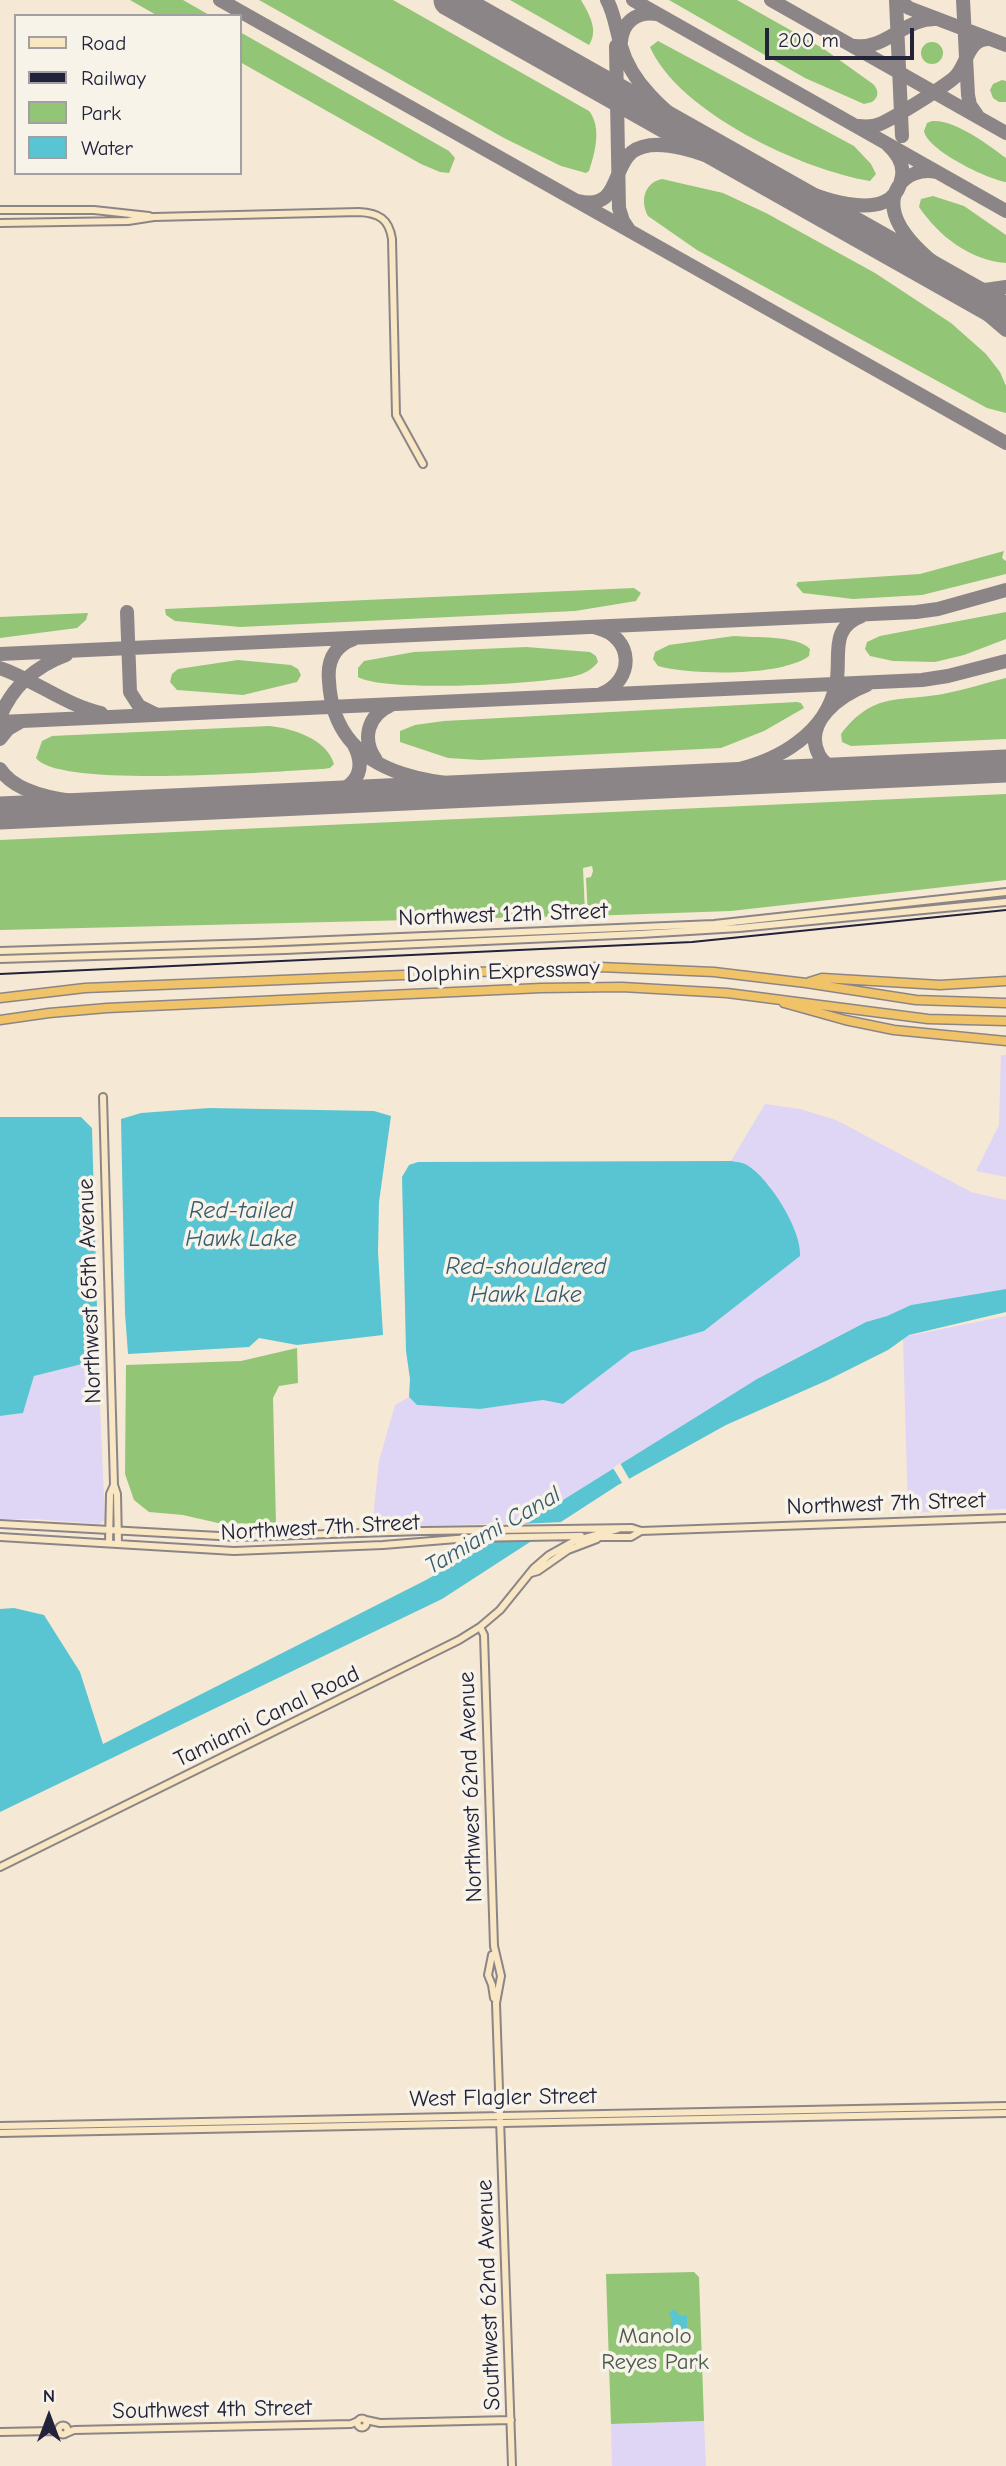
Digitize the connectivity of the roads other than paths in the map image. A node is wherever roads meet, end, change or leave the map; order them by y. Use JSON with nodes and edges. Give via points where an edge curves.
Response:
{"nodes":[{"id":1,"x":0,"y":210,"type":"edge"},
{"id":2,"x":154,"y":217,"type":"junction"},
{"id":3,"x":0,"y":223,"type":"edge"},
{"id":4,"x":423,"y":464,"type":"dead end"},
{"id":5,"x":1004,"y":893,"type":"edge"},
{"id":6,"x":1006,"y":902,"type":"edge"},
{"id":7,"x":0,"y":951,"type":"edge"},
{"id":8,"x":0,"y":958,"type":"edge"},
{"id":9,"x":1006,"y":981,"type":"edge"},
{"id":10,"x":806,"y":983,"type":"junction"},
{"id":11,"x":761,"y":997,"type":"junction"},
{"id":12,"x":0,"y":998,"type":"edge"},
{"id":13,"x":1006,"y":1003,"type":"edge"},
{"id":14,"x":30,"y":1015,"type":"junction"},
{"id":15,"x":0,"y":1020,"type":"edge"},
{"id":16,"x":1006,"y":1021,"type":"edge"},
{"id":17,"x":0,"y":1026,"type":"edge"},
{"id":18,"x":1006,"y":1041,"type":"edge"},
{"id":19,"x":103,"y":1097,"type":"dead end"},
{"id":20,"x":1006,"y":1518,"type":"edge"},
{"id":21,"x":0,"y":1524,"type":"edge"},
{"id":22,"x":620,"y":1527,"type":"junction"},
{"id":23,"x":114,"y":1530,"type":"junction"},
{"id":24,"x":641,"y":1531,"type":"junction"},
{"id":25,"x":0,"y":1537,"type":"edge"},
{"id":26,"x":584,"y":1537,"type":"junction"},
{"id":27,"x":602,"y":1538,"type":"junction"},
{"id":28,"x":109,"y":1543,"type":"junction"},
{"id":29,"x":118,"y":1544,"type":"junction"},
{"id":30,"x":531,"y":1573,"type":"junction"},
{"id":31,"x":480,"y":1627,"type":"junction"},
{"id":32,"x":0,"y":1867,"type":"edge"},
{"id":33,"x":494,"y":1946,"type":"junction"},
{"id":34,"x":491,"y":1970,"type":"junction"},
{"id":35,"x":499,"y":1970,"type":"junction"},
{"id":36,"x":499,"y":1980,"type":"junction"},
{"id":37,"x":491,"y":1981,"type":"junction"},
{"id":38,"x":496,"y":2003,"type":"junction"},
{"id":39,"x":1006,"y":2106,"type":"edge"},
{"id":40,"x":1006,"y":2113,"type":"edge"},
{"id":41,"x":500,"y":2119,"type":"junction"},
{"id":42,"x":0,"y":2126,"type":"edge"},
{"id":43,"x":0,"y":2133,"type":"edge"},
{"id":44,"x":511,"y":2420,"type":"junction"},
{"id":45,"x":0,"y":2432,"type":"edge"},
{"id":46,"x":512,"y":2466,"type":"edge"}],
"edges":[{"from":1,"to":2,"type":"main road","via":[[94,210]]},
{"from":2,"to":3,"type":"main road","via":[[128,222]]},
{"from":2,"to":4,"type":"main road","via":[[359,212],[385,219],[392,239],[397,415]]},
{"from":5,"to":7,"type":"main road","name":"Northwest 12th Street","via":[[714,924]]},
{"from":6,"to":8,"type":"main road","name":"Northwest 12th Street","via":[[640,934]]},
{"from":9,"to":10,"type":"highway","via":[[940,985],[822,978]]},
{"from":10,"to":12,"type":"highway","name":"Dolphin Expressway","via":[[691,971],[586,968],[85,988]]},
{"from":10,"to":13,"type":"highway","name":"Dolphin Expressway","via":[[916,1000]]},
{"from":11,"to":14,"type":"highway","name":"Dolphin Expressway","via":[[657,988],[568,987]]},
{"from":11,"to":16,"type":"highway","name":"Dolphin Expressway","via":[[928,1019]]},
{"from":11,"to":18,"type":"highway","via":[[894,1030]]},
{"from":14,"to":15,"type":"highway","name":"Dolphin Expressway"},
{"from":14,"to":17,"type":"highway"},
{"from":19,"to":23,"type":"main road","name":"Northwest 65th Avenue"},
{"from":20,"to":24,"type":"main road","name":"Northwest 7th Street"},
{"from":21,"to":23,"type":"main road","name":"Northwest 7th Street"},
{"from":22,"to":23,"type":"main road","name":"Northwest 7th Street","via":[[237,1537]]},
{"from":22,"to":24,"type":"main road","name":"Northwest 7th Street"},
{"from":22,"to":26,"type":"main road"},
{"from":23,"to":28,"type":"main road","name":"Northwest 65th Avenue"},
{"from":23,"to":29,"type":"main road","name":"Northwest 65th Avenue"},
{"from":24,"to":27,"type":"main road","name":"Northwest 7th Street","via":[[631,1537]]},
{"from":25,"to":28,"type":"main road","name":"Northwest 7th Street"},
{"from":26,"to":27,"type":"main road","name":"Northwest 7th Street"},
{"from":26,"to":29,"type":"main road","name":"Northwest 7th Street","via":[[496,1537],[234,1551]]},
{"from":26,"to":30,"type":"main road","name":"Tamiami Canal Road","via":[[555,1551]]},
{"from":27,"to":30,"type":"main road","name":"Tamiami Canal Road","via":[[568,1550]]},
{"from":28,"to":29,"type":"main road","name":"Northwest 7th Street"},
{"from":30,"to":31,"type":"main road","name":"Tamiami Canal Road"},
{"from":31,"to":32,"type":"main road","name":"Tamiami Canal Road"},
{"from":31,"to":33,"type":"main road","name":"Northwest 62nd Avenue","via":[[484,1635]]},
{"from":33,"to":34,"type":"main road","name":"Northwest 62nd Avenue"},
{"from":33,"to":35,"type":"main road","name":"Northwest 62nd Avenue"},
{"from":34,"to":35,"type":"main road"},
{"from":34,"to":37,"type":"main road"},
{"from":35,"to":36,"type":"main road"},
{"from":36,"to":37,"type":"main road"},
{"from":36,"to":38,"type":"main road"},
{"from":37,"to":38,"type":"main road"},
{"from":38,"to":41,"type":"main road"},
{"from":39,"to":41,"type":"main road","name":"West Flagler Street"},
{"from":40,"to":41,"type":"main road","name":"West Flagler Street"},
{"from":41,"to":42,"type":"main road","name":"West Flagler Street"},
{"from":41,"to":43,"type":"main road","name":"West Flagler Street"},
{"from":41,"to":44,"type":"main road","name":"Southwest 62nd Avenue"},
{"from":44,"to":45,"type":"main road","name":"Southwest 4th Street"},
{"from":44,"to":46,"type":"main road","name":"Southwest 62nd Avenue"}]}
